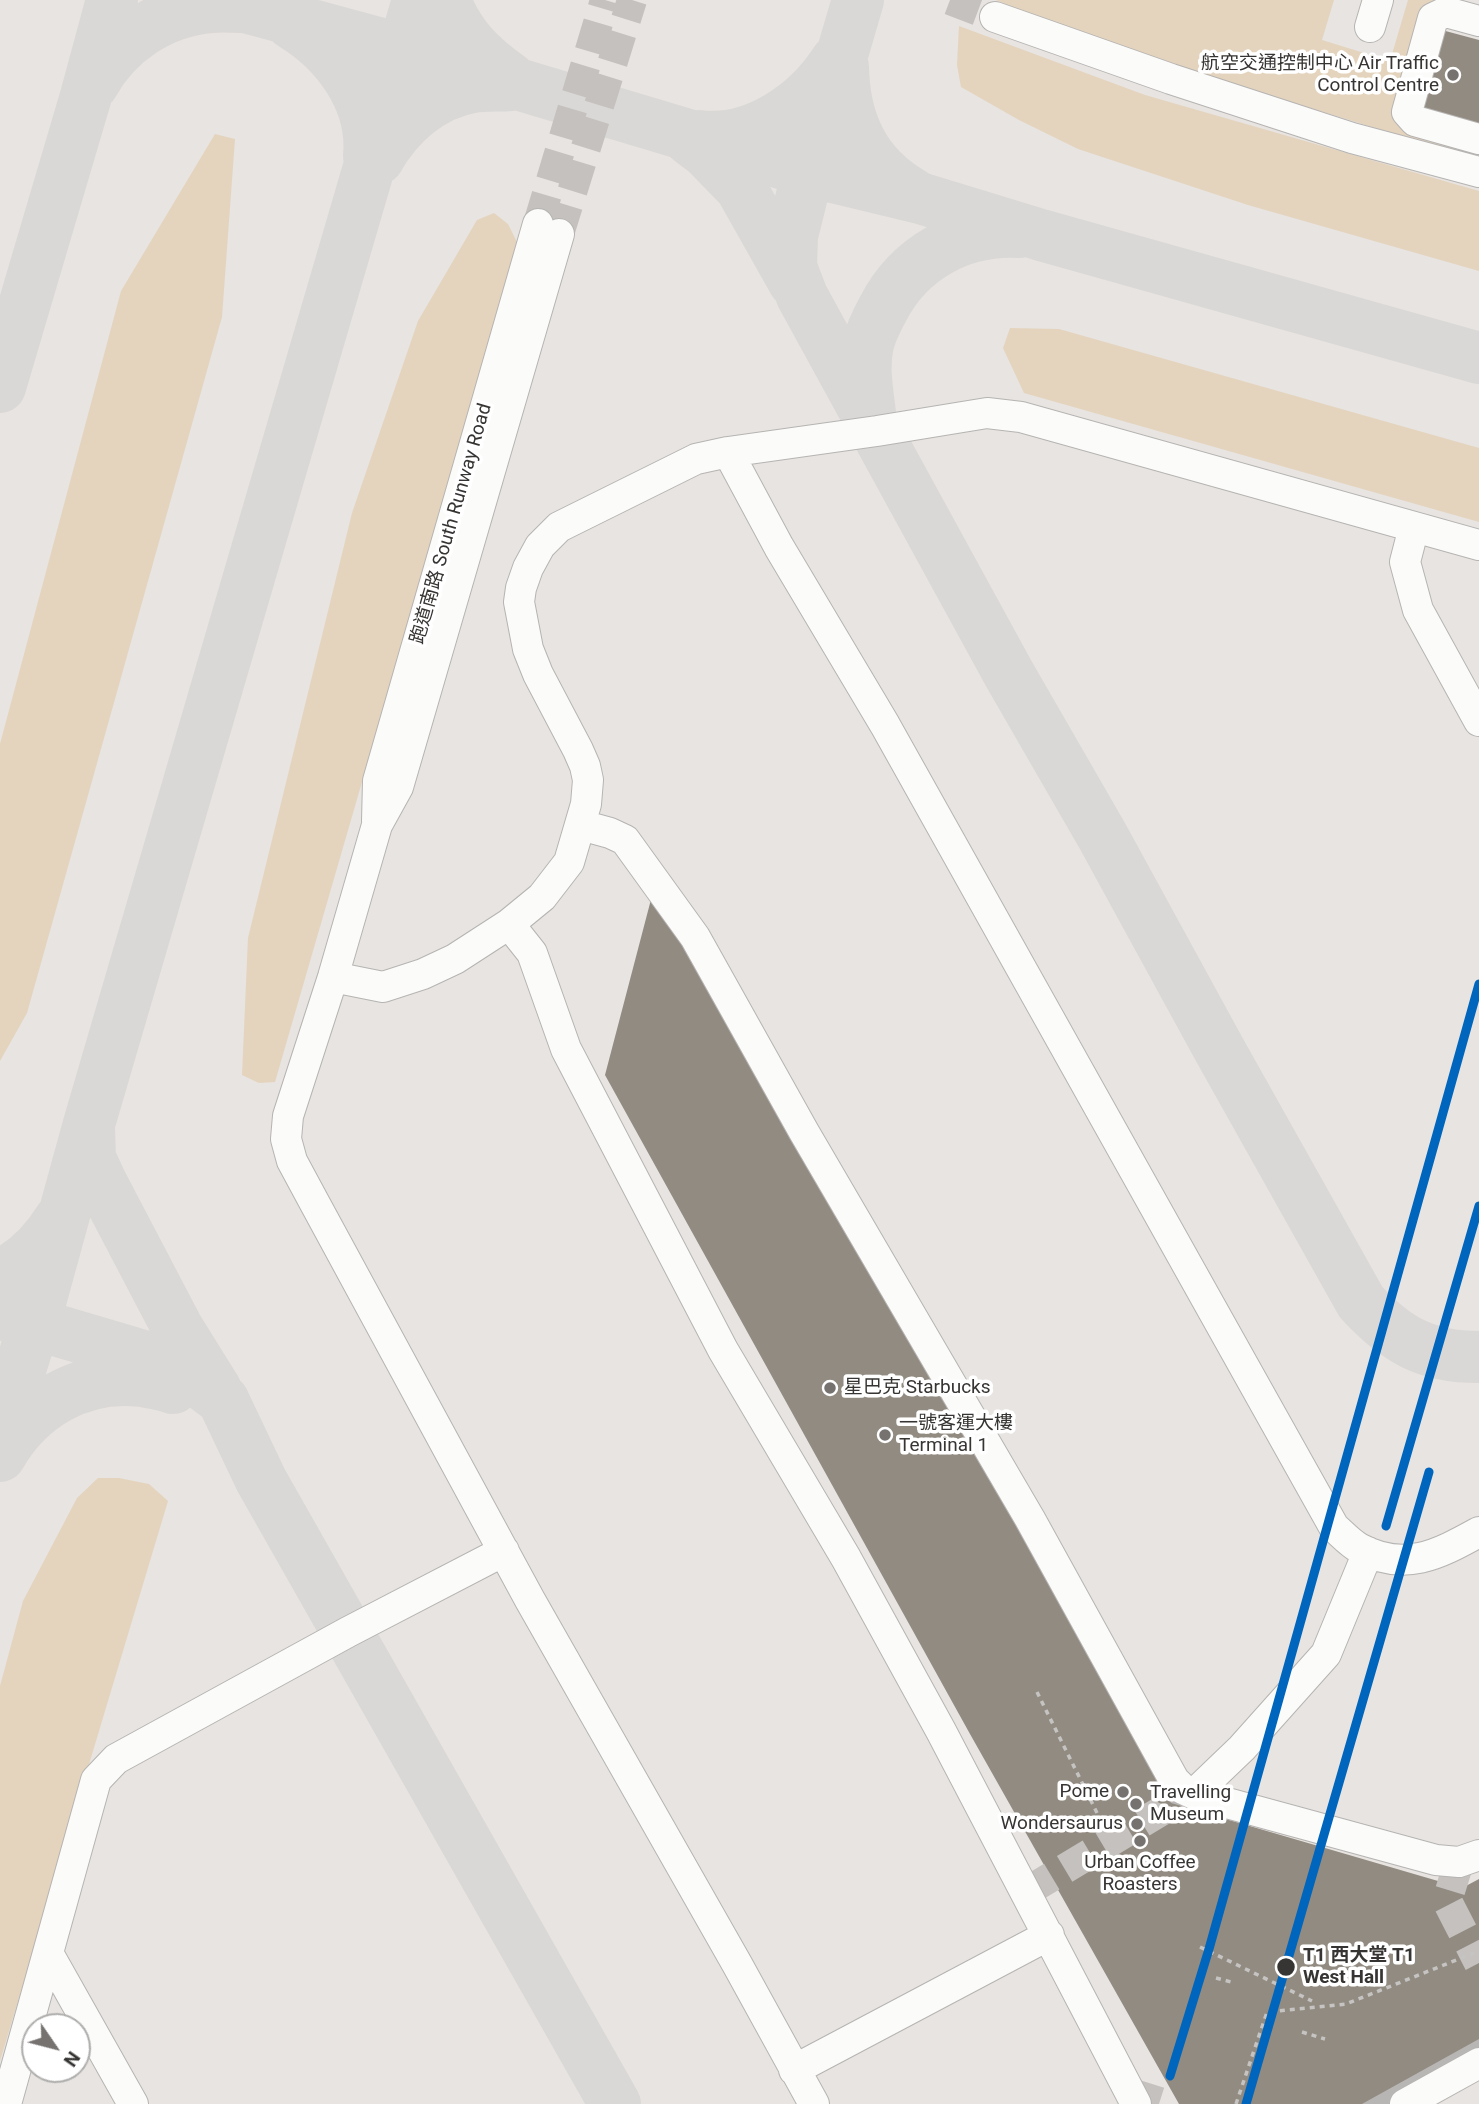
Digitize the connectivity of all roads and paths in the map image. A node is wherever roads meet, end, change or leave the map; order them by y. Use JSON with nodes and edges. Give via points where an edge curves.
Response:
{"nodes":[{"id":1,"x":995,"y":17,"type":"tunnel mouth"},
{"id":2,"x":1479,"y":21,"type":"edge"},
{"id":3,"x":1479,"y":139,"type":"edge"},
{"id":4,"x":1479,"y":172,"type":"edge"},
{"id":5,"x":549,"y":229,"type":"tunnel mouth"},
{"id":6,"x":729,"y":452,"type":"junction"},
{"id":7,"x":1414,"y":527,"type":"junction"},
{"id":8,"x":1479,"y":545,"type":"edge"},
{"id":9,"x":1479,"y":721,"type":"edge"},
{"id":10,"x":581,"y":825,"type":"junction"},
{"id":11,"x":509,"y":924,"type":"junction"},
{"id":12,"x":333,"y":977,"type":"junction"},
{"id":13,"x":1479,"y":1532,"type":"edge"},
{"id":14,"x":504,"y":1551,"type":"junction"},
{"id":15,"x":1368,"y":1552,"type":"junction"},
{"id":16,"x":1037,"y":1692,"type":"dead end"},
{"id":17,"x":1194,"y":1794,"type":"junction"},
{"id":18,"x":1105,"y":1831,"type":"dead end"},
{"id":19,"x":1479,"y":1855,"type":"edge"},
{"id":20,"x":1049,"y":1935,"type":"junction"},
{"id":21,"x":1200,"y":1947,"type":"dead end"},
{"id":22,"x":1479,"y":1951,"type":"edge"},
{"id":23,"x":48,"y":1953,"type":"junction"},
{"id":24,"x":1216,"y":1978,"type":"dead end"},
{"id":25,"x":1236,"y":1983,"type":"dead end"},
{"id":26,"x":1312,"y":2001,"type":"dead end"},
{"id":27,"x":1302,"y":2032,"type":"dead end"},
{"id":28,"x":1325,"y":2039,"type":"dead end"},
{"id":29,"x":1479,"y":2063,"type":"edge"},
{"id":30,"x":794,"y":2070,"type":"junction"},
{"id":31,"x":6,"y":2104,"type":"edge"},
{"id":32,"x":133,"y":2104,"type":"edge"},
{"id":33,"x":814,"y":2104,"type":"edge"},
{"id":34,"x":1136,"y":2104,"type":"edge"},
{"id":35,"x":1237,"y":2104,"type":"edge"},
{"id":36,"x":1405,"y":2104,"type":"edge"}],
"edges":[{"from":1,"to":4,"type":"lane","via":[[1352,138]]},
{"from":2,"to":3,"type":"lane","via":[[1446,12],[1433,18],[1407,111],[1415,121]]},
{"from":5,"to":12,"type":"lane","name":"跑道南路 South Runway Road","via":[[398,787],[377,825]]},
{"from":6,"to":7,"type":"lane","via":[[987,413],[1021,417]]},
{"from":6,"to":10,"type":"lane","via":[[696,459],[559,527],[528,568],[519,602],[523,626],[538,674],[585,766],[588,780]]},
{"from":6,"to":15,"type":"lane","via":[[1334,1527]]},
{"from":7,"to":8,"type":"lane"},
{"from":7,"to":9,"type":"lane","via":[[1405,562],[1418,610]]},
{"from":10,"to":11,"type":"lane","via":[[569,862],[556,880]]},
{"from":10,"to":17,"type":"lane","via":[[625,840],[695,937],[1030,1519],[1174,1780]]},
{"from":11,"to":12,"type":"lane","via":[[456,958],[383,987]]},
{"from":11,"to":20,"type":"lane","via":[[532,953],[566,1049],[723,1350],[852,1569]]},
{"from":12,"to":14,"type":"lane","name":"跑道南路 South Runway Road","via":[[288,1116],[286,1139],[292,1161]]},
{"from":13,"to":15,"type":"lane","via":[[1426,1558],[1393,1559]]},
{"from":14,"to":23,"type":"lane","via":[[116,1759],[96,1780]]},
{"from":14,"to":30,"type":"lane","name":"跑道南路 South Runway Road"},
{"from":15,"to":17,"type":"lane","via":[[1326,1654]]},
{"from":16,"to":18,"type":"path"},
{"from":17,"to":19,"type":"lane","via":[[1436,1860],[1459,1862]]},
{"from":20,"to":30,"type":"lane"},
{"from":20,"to":34,"type":"lane"},
{"from":21,"to":26,"type":"path"},
{"from":22,"to":35,"type":"path","via":[[1346,2004],[1267,2012]]},
{"from":23,"to":31,"type":"lane"},
{"from":23,"to":32,"type":"lane"},
{"from":24,"to":25,"type":"path"},
{"from":27,"to":28,"type":"path"},
{"from":29,"to":36,"type":"lane"},
{"from":30,"to":33,"type":"lane","name":"跑道南路 South Runway Road"}]}
